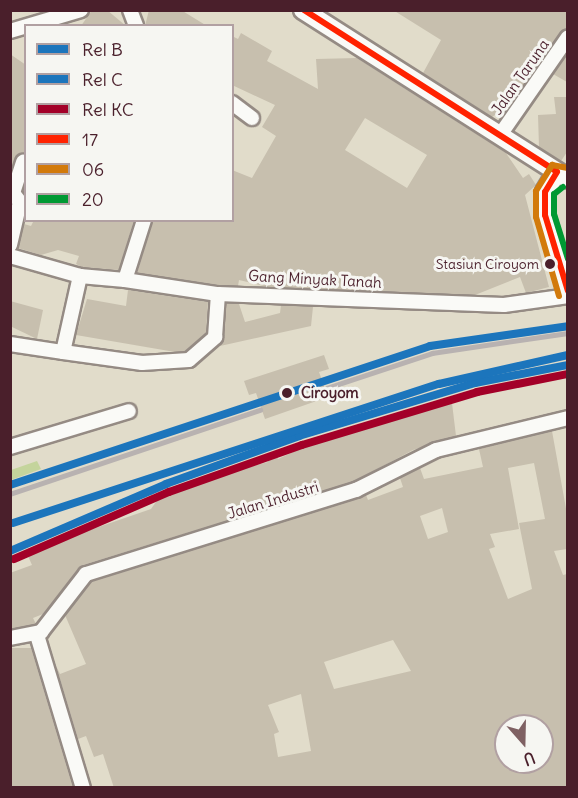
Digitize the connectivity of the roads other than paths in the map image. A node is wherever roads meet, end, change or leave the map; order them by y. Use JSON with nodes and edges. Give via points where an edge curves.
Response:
{"nodes":[{"id":1,"x":81,"y":10,"type":"edge"},
{"id":2,"x":303,"y":10,"type":"edge"},
{"id":3,"x":34,"y":24,"type":"edge"},
{"id":4,"x":567,"y":37,"type":"edge"},
{"id":5,"x":234,"y":104,"type":"edge"},
{"id":6,"x":252,"y":118,"type":"dead end"},
{"id":7,"x":500,"y":135,"type":"junction"},
{"id":8,"x":20,"y":161,"type":"edge"},
{"id":9,"x":562,"y":176,"type":"edge"},
{"id":10,"x":143,"y":222,"type":"edge"},
{"id":11,"x":10,"y":245,"type":"edge"},
{"id":12,"x":10,"y":256,"type":"edge"},
{"id":13,"x":80,"y":276,"type":"junction"},
{"id":14,"x":125,"y":280,"type":"junction"},
{"id":15,"x":218,"y":294,"type":"junction"},
{"id":16,"x":567,"y":294,"type":"edge"},
{"id":17,"x":10,"y":344,"type":"edge"},
{"id":18,"x":63,"y":352,"type":"junction"},
{"id":19,"x":129,"y":411,"type":"dead end"},
{"id":20,"x":567,"y":418,"type":"edge"},
{"id":21,"x":10,"y":447,"type":"edge"},
{"id":22,"x":37,"y":635,"type":"junction"},
{"id":23,"x":10,"y":638,"type":"edge"},
{"id":24,"x":83,"y":788,"type":"edge"}],
"edges":[{"from":1,"to":3,"type":"street"},
{"from":2,"to":7,"type":"main road"},
{"from":4,"to":7,"type":"street","name":"Jalan Taruna"},
{"from":5,"to":6,"type":"street"},
{"from":7,"to":9,"type":"main road"},
{"from":8,"to":11,"type":"street","via":[[13,193],[20,202]]},
{"from":9,"to":16,"type":"main road","via":[[545,192],[545,215]]},
{"from":10,"to":14,"type":"street"},
{"from":12,"to":13,"type":"street","name":"Gang Minyak Tanah"},
{"from":13,"to":14,"type":"street","name":"Gang Minyak Tanah"},
{"from":13,"to":18,"type":"street"},
{"from":14,"to":15,"type":"street","name":"Gang Minyak Tanah"},
{"from":15,"to":16,"type":"street","name":"Gang Minyak Tanah","via":[[504,305]]},
{"from":15,"to":18,"type":"street","via":[[215,338],[189,360],[142,363]]},
{"from":17,"to":18,"type":"street"},
{"from":19,"to":21,"type":"street"},
{"from":20,"to":22,"type":"street","name":"Jalan Industri","via":[[436,450],[356,490],[86,574]]},
{"from":22,"to":23,"type":"street"},
{"from":22,"to":24,"type":"street"}]}
